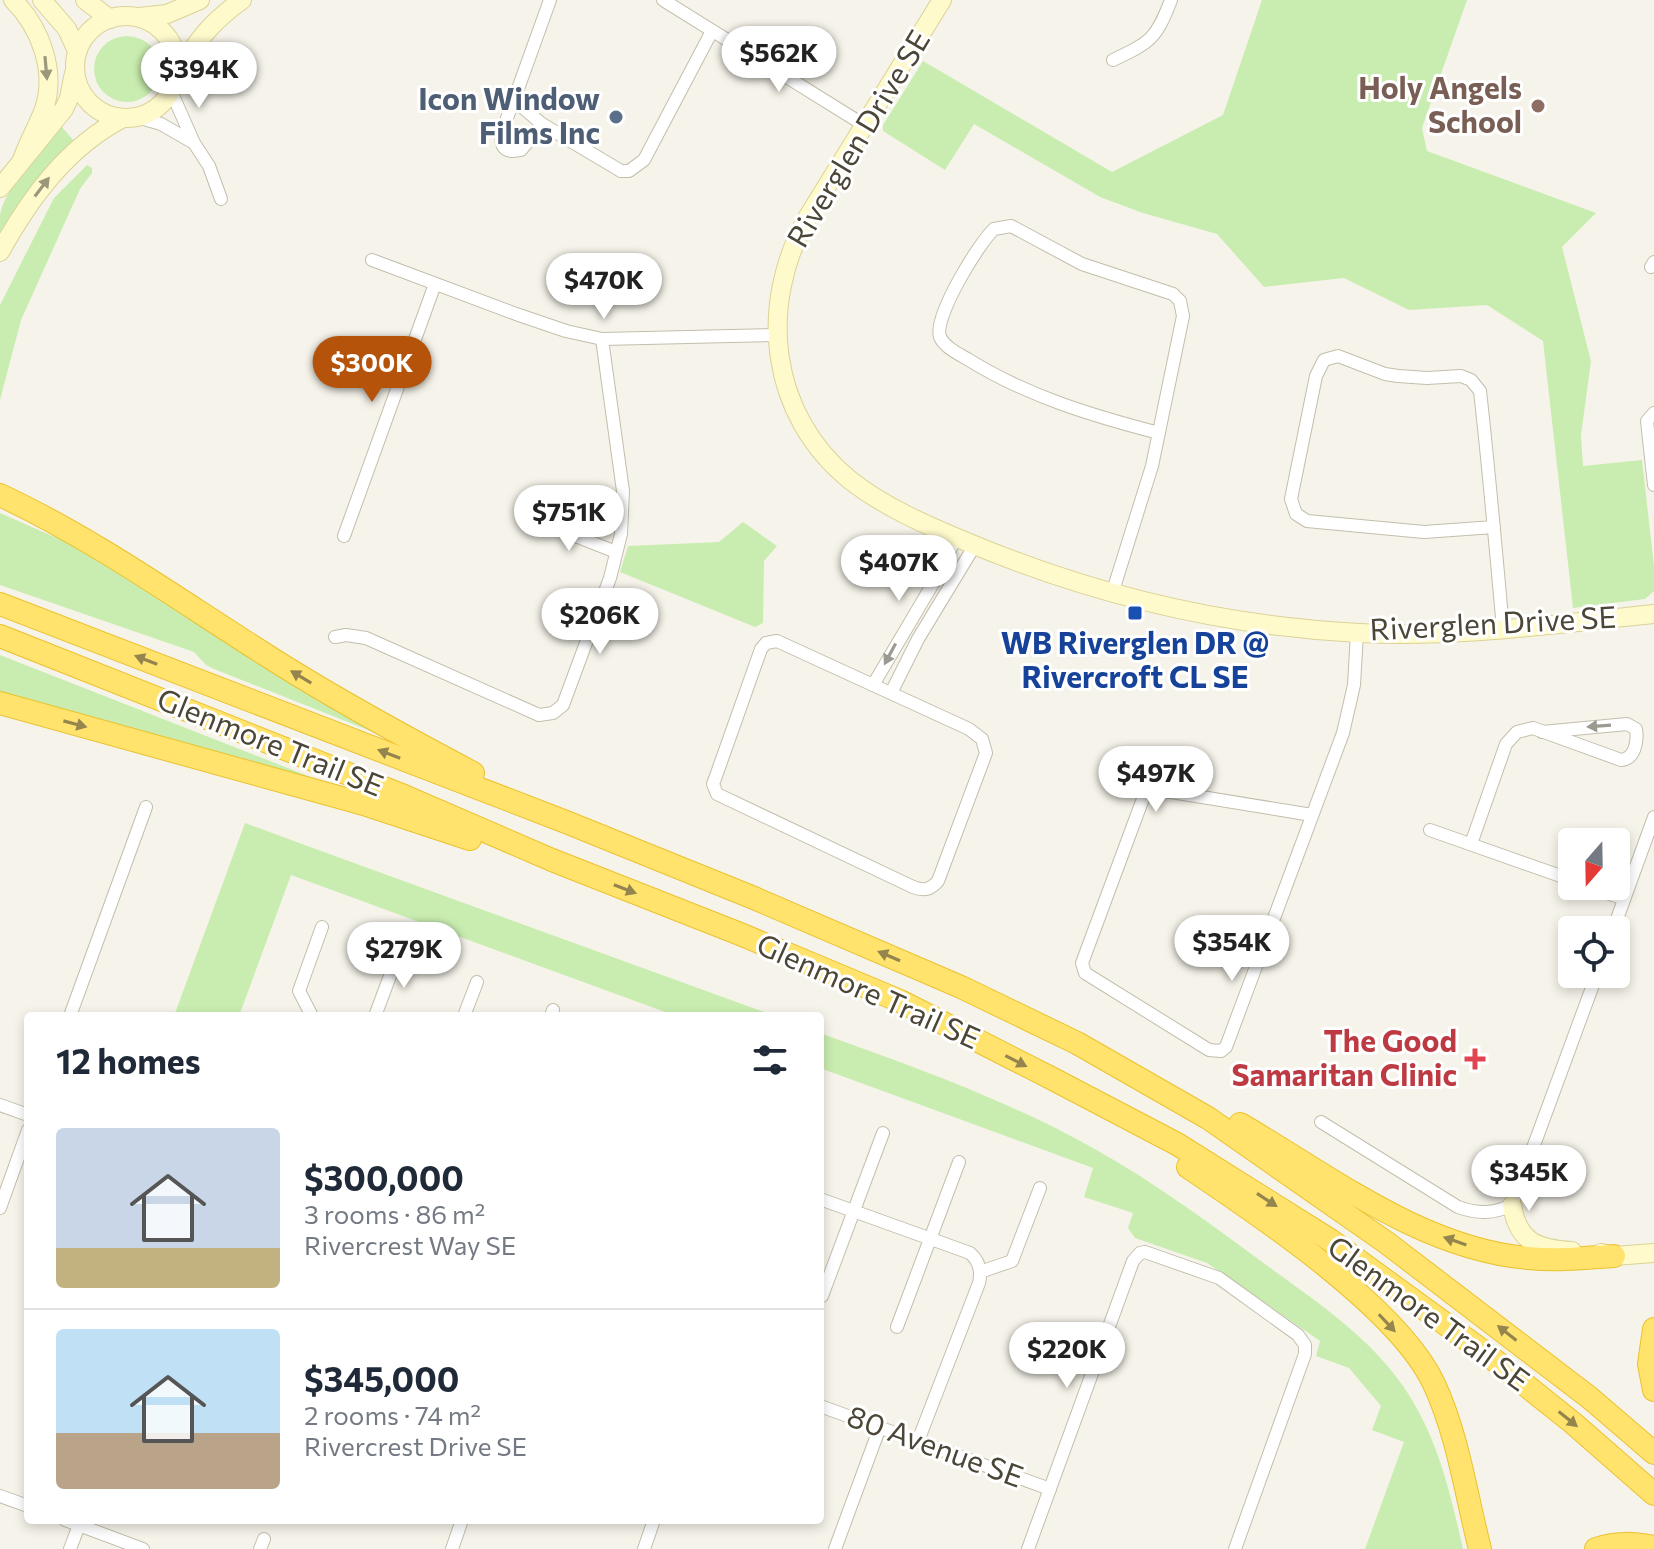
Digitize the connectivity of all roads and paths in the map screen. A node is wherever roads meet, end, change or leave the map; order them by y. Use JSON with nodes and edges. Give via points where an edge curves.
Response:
{"nodes":[{"id":1,"x":13,"y":0,"type":"edge"},
{"id":2,"x":42,"y":0,"type":"edge"},
{"id":3,"x":85,"y":0,"type":"edge"},
{"id":4,"x":200,"y":0,"type":"edge"},
{"id":5,"x":242,"y":0,"type":"edge"},
{"id":6,"x":550,"y":0,"type":"edge"},
{"id":7,"x":663,"y":0,"type":"edge"},
{"id":8,"x":1171,"y":0,"type":"edge"},
{"id":9,"x":940,"y":1,"type":"edge"},
{"id":10,"x":132,"y":17,"type":"junction"},
{"id":11,"x":110,"y":19,"type":"junction"},
{"id":12,"x":712,"y":31,"type":"junction"},
{"id":13,"x":77,"y":51,"type":"junction"},
{"id":14,"x":1113,"y":60,"type":"dead end"},
{"id":15,"x":75,"y":71,"type":"junction"},
{"id":16,"x":173,"y":88,"type":"junction"},
{"id":17,"x":514,"y":100,"type":"junction"},
{"id":18,"x":130,"y":118,"type":"junction"},
{"id":19,"x":542,"y":124,"type":"junction"},
{"id":20,"x":864,"y":125,"type":"junction"},
{"id":21,"x":194,"y":143,"type":"junction"},
{"id":22,"x":22,"y":160,"type":"junction"},
{"id":23,"x":0,"y":188,"type":"edge"},
{"id":24,"x":221,"y":199,"type":"dead end"},
{"id":25,"x":0,"y":252,"type":"edge"},
{"id":26,"x":372,"y":260,"type":"dead end"},
{"id":27,"x":435,"y":284,"type":"junction"},
{"id":28,"x":775,"y":335,"type":"junction"},
{"id":29,"x":602,"y":339,"type":"junction"},
{"id":30,"x":1654,"y":413,"type":"edge"},
{"id":31,"x":1159,"y":433,"type":"junction"},
{"id":32,"x":1654,"y":485,"type":"edge"},
{"id":33,"x":0,"y":495,"type":"edge"},
{"id":34,"x":0,"y":504,"type":"edge"},
{"id":35,"x":535,"y":520,"type":"dead end"},
{"id":36,"x":1494,"y":527,"type":"junction"},
{"id":37,"x":75,"y":536,"type":"junction"},
{"id":38,"x":344,"y":536,"type":"dead end"},
{"id":39,"x":956,"y":537,"type":"junction"},
{"id":40,"x":975,"y":545,"type":"junction"},
{"id":41,"x":616,"y":552,"type":"junction"},
{"id":42,"x":1112,"y":594,"type":"junction"},
{"id":43,"x":0,"y":604,"type":"edge"},
{"id":44,"x":1654,"y":614,"type":"edge"},
{"id":45,"x":1503,"y":629,"type":"junction"},
{"id":46,"x":1357,"y":633,"type":"junction"},
{"id":47,"x":0,"y":636,"type":"edge"},
{"id":48,"x":335,"y":637,"type":"dead end"},
{"id":49,"x":873,"y":685,"type":"junction"},
{"id":50,"x":891,"y":693,"type":"junction"},
{"id":51,"x":0,"y":703,"type":"edge"},
{"id":52,"x":1542,"y":732,"type":"junction"},
{"id":53,"x":146,"y":807,"type":"dead end"},
{"id":54,"x":1312,"y":815,"type":"junction"},
{"id":55,"x":1654,"y":817,"type":"edge"},
{"id":56,"x":566,"y":822,"type":"junction"},
{"id":57,"x":1430,"y":830,"type":"dead end"},
{"id":58,"x":1471,"y":844,"type":"junction"},
{"id":59,"x":552,"y":860,"type":"junction"},
{"id":60,"x":1558,"y":875,"type":"edge"},
{"id":61,"x":1630,"y":883,"type":"edge"},
{"id":62,"x":322,"y":927,"type":"dead end"},
{"id":63,"x":399,"y":952,"type":"dead end"},
{"id":64,"x":477,"y":982,"type":"dead end"},
{"id":65,"x":1592,"y":988,"type":"edge"},
{"id":66,"x":71,"y":1012,"type":"edge"},
{"id":67,"x":310,"y":1012,"type":"edge"},
{"id":68,"x":376,"y":1012,"type":"edge"},
{"id":69,"x":466,"y":1012,"type":"edge"},
{"id":70,"x":1077,"y":1043,"type":"junction"},
{"id":71,"x":1053,"y":1079,"type":"junction"},
{"id":72,"x":0,"y":1105,"type":"edge"},
{"id":73,"x":24,"y":1114,"type":"edge"},
{"id":74,"x":1321,"y":1122,"type":"dead end"},
{"id":75,"x":883,"y":1133,"type":"dead end"},
{"id":76,"x":24,"y":1141,"type":"edge"},
{"id":77,"x":959,"y":1162,"type":"dead end"},
{"id":78,"x":1040,"y":1188,"type":"dead end"},
{"id":79,"x":824,"y":1200,"type":"edge"},
{"id":80,"x":1512,"y":1205,"type":"junction"},
{"id":81,"x":0,"y":1208,"type":"edge"},
{"id":82,"x":853,"y":1211,"type":"junction"},
{"id":83,"x":932,"y":1239,"type":"junction"},
{"id":84,"x":1654,"y":1253,"type":"edge"},
{"id":85,"x":1614,"y":1256,"type":"junction"},
{"id":86,"x":980,"y":1272,"type":"junction"},
{"id":87,"x":824,"y":1291,"type":"edge"},
{"id":88,"x":897,"y":1327,"type":"dead end"},
{"id":89,"x":1654,"y":1329,"type":"edge"},
{"id":90,"x":1654,"y":1390,"type":"edge"},
{"id":91,"x":824,"y":1407,"type":"edge"},
{"id":92,"x":880,"y":1427,"type":"junction"},
{"id":93,"x":918,"y":1441,"type":"junction"},
{"id":94,"x":1654,"y":1453,"type":"edge"},
{"id":95,"x":1050,"y":1489,"type":"junction"},
{"id":96,"x":1654,"y":1494,"type":"edge"},
{"id":97,"x":0,"y":1496,"type":"edge"},
{"id":98,"x":24,"y":1505,"type":"edge"},
{"id":99,"x":80,"y":1524,"type":"edge"},
{"id":100,"x":82,"y":1524,"type":"edge"},
{"id":101,"x":461,"y":1524,"type":"edge"},
{"id":102,"x":653,"y":1524,"type":"edge"},
{"id":103,"x":1654,"y":1547,"type":"edge"},
{"id":104,"x":70,"y":1549,"type":"edge"},
{"id":105,"x":143,"y":1549,"type":"edge"},
{"id":106,"x":452,"y":1549,"type":"edge"},
{"id":107,"x":644,"y":1549,"type":"edge"},
{"id":108,"x":835,"y":1549,"type":"edge"},
{"id":109,"x":1028,"y":1549,"type":"edge"},
{"id":110,"x":1235,"y":1549,"type":"edge"},
{"id":111,"x":1480,"y":1549,"type":"edge"},
{"id":112,"x":1596,"y":1549,"type":"edge"}],
"edges":[{"from":1,"to":22,"type":"street","one_way":true,"via":[[35,27],[46,64],[47,98]]},
{"from":2,"to":13,"type":"street","via":[[67,29]]},
{"from":3,"to":11,"type":"street"},
{"from":4,"to":10,"type":"street","via":[[167,14]]},
{"from":5,"to":16,"type":"street","via":[[200,35]]},
{"from":6,"to":17,"type":"street"},
{"from":7,"to":12,"type":"street"},
{"from":8,"to":14,"type":"street","via":[[1153,37]]},
{"from":9,"to":20,"type":"street","name":"Riverglen Drive SE"},
{"from":10,"to":11,"type":"street"},
{"from":10,"to":16,"type":"street","via":[[156,27],[170,42],[176,58]]},
{"from":11,"to":13,"type":"street","via":[[90,31]]},
{"from":12,"to":19,"type":"street","via":[[638,167],[621,171]]},
{"from":12,"to":20,"type":"street"},
{"from":13,"to":15,"type":"street"},
{"from":15,"to":18,"type":"street","via":[[88,101],[103,113]]},
{"from":15,"to":22,"type":"street","via":[[64,109]]},
{"from":16,"to":18,"type":"street","via":[[158,107]]},
{"from":16,"to":21,"type":"street"},
{"from":17,"to":19,"type":"street"},
{"from":17,"to":19,"type":"street","via":[[502,133],[504,147],[521,150]]},
{"from":18,"to":21,"type":"street","via":[[161,124]]},
{"from":25,"to":18,"type":"street","one_way":true,"via":[[52,173],[94,135]]},
{"from":20,"to":28,"type":"street","name":"Riverglen Drive SE","via":[[796,237],[782,277]]},
{"from":21,"to":24,"type":"street"},
{"from":22,"to":23,"type":"street"},
{"from":26,"to":27,"type":"street"},
{"from":27,"to":29,"type":"street"},
{"from":27,"to":38,"type":"street"},
{"from":28,"to":29,"type":"street"},
{"from":28,"to":39,"type":"street","name":"Riverglen Drive SE","via":[[795,408],[830,461],[869,493]]},
{"from":29,"to":41,"type":"street","via":[[623,491]]},
{"from":30,"to":32,"type":"street","via":[[1647,421]]},
{"from":31,"to":31,"type":"street","via":[[1014,386],[944,343],[939,328],[947,305],[994,229],[1011,226],[1082,264],[1173,294],[1180,301],[1183,316]]},
{"from":31,"to":42,"type":"street"},
{"from":33,"to":37,"type":"highway"},
{"from":34,"to":37,"type":"highway"},
{"from":35,"to":41,"type":"street"},
{"from":36,"to":36,"type":"street","via":[[1397,532],[1307,521],[1296,514],[1291,499],[1316,376],[1324,360],[1338,356],[1385,374],[1416,378],[1461,376],[1477,385]]},
{"from":36,"to":45,"type":"street"},
{"from":56,"to":37,"type":"highway","one_way":true,"via":[[388,729]]},
{"from":39,"to":40,"type":"street","name":"Riverglen Drive SE"},
{"from":39,"to":49,"type":"street","one_way":true},
{"from":40,"to":42,"type":"street","name":"Riverglen Drive SE"},
{"from":40,"to":50,"type":"street"},
{"from":41,"to":48,"type":"street","via":[[565,701],[553,713],[531,712],[366,638]]},
{"from":42,"to":46,"type":"street","name":"Riverglen Drive SE","via":[[1235,622]]},
{"from":56,"to":43,"type":"highway","name":"Glenmore Trail SE","one_way":true},
{"from":44,"to":45,"type":"street","name":"Riverglen Drive SE"},
{"from":45,"to":46,"type":"street","name":"Riverglen Drive SE"},
{"from":46,"to":54,"type":"street","via":[[1351,704]]},
{"from":47,"to":59,"type":"highway","name":"Glenmore Trail SE"},
{"from":49,"to":50,"type":"street"},
{"from":49,"to":50,"type":"street","via":[[786,643],[766,643],[714,789],[721,797],[928,889],[938,881],[985,746],[969,729]]},
{"from":51,"to":59,"type":"highway","one_way":true,"via":[[367,805],[508,852]]},
{"from":52,"to":52,"type":"street","one_way":true,"via":[[1621,760],[1634,753],[1637,733],[1627,724]]},
{"from":52,"to":58,"type":"street","via":[[1526,729],[1510,737]]},
{"from":53,"to":66,"type":"street"},
{"from":54,"to":54,"type":"street","via":[[1231,1040],[1221,1051],[1209,1050],[1085,973],[1082,963],[1148,791]]},
{"from":55,"to":61,"type":"street"},
{"from":70,"to":56,"type":"highway","name":"Glenmore Trail SE","one_way":true,"via":[[961,987]]},
{"from":57,"to":58,"type":"street"},
{"from":58,"to":60,"type":"street"},
{"from":59,"to":71,"type":"highway","name":"Glenmore Trail SE","one_way":true,"via":[[900,1001]]},
{"from":62,"to":67,"type":"street","via":[[299,991]]},
{"from":63,"to":68,"type":"street"},
{"from":64,"to":69,"type":"street"},
{"from":65,"to":80,"type":"street"},
{"from":85,"to":70,"type":"highway","one_way":true,"via":[[1526,1258],[1438,1236],[1168,1082]]},
{"from":94,"to":70,"type":"highway","name":"Glenmore Trail SE","one_way":true,"via":[[1516,1340],[1351,1217],[1208,1118]]},
{"from":71,"to":96,"type":"highway","name":"Glenmore Trail SE","one_way":true,"via":[[1177,1144],[1330,1240],[1488,1355]]},
{"from":71,"to":111,"type":"highway","one_way":true,"via":[[1224,1192],[1382,1316],[1434,1382]]},
{"from":72,"to":73,"type":"street"},
{"from":74,"to":80,"type":"street","via":[[1458,1207],[1480,1213]]},
{"from":75,"to":82,"type":"street"},
{"from":76,"to":81,"type":"street"},
{"from":77,"to":83,"type":"street"},
{"from":78,"to":86,"type":"street","via":[[1012,1261]]},
{"from":79,"to":82,"type":"street"},
{"from":80,"to":85,"type":"street","via":[[1521,1234],[1538,1246]]},
{"from":82,"to":83,"type":"street"},
{"from":82,"to":87,"type":"street"},
{"from":83,"to":86,"type":"street","via":[[970,1253]]},
{"from":83,"to":88,"type":"street"},
{"from":84,"to":85,"type":"street"},
{"from":86,"to":93,"type":"street"},
{"from":89,"to":90,"type":"highway","via":[[1649,1364]]},
{"from":91,"to":92,"type":"street","name":"80 Avenue SE"},
{"from":92,"to":93,"type":"street","name":"80 Avenue SE"},
{"from":92,"to":108,"type":"street"},
{"from":93,"to":95,"type":"street","name":"80 Avenue SE"},
{"from":95,"to":109,"type":"street"},
{"from":95,"to":110,"type":"street","via":[[1133,1261],[1140,1253],[1151,1252],[1219,1278],[1305,1345]]},
{"from":97,"to":98,"type":"street"},
{"from":99,"to":104,"type":"street"},
{"from":100,"to":105,"type":"street"},
{"from":101,"to":106,"type":"street"},
{"from":102,"to":107,"type":"street"},
{"from":103,"to":112,"type":"highway","via":[[1631,1543]]}]}
